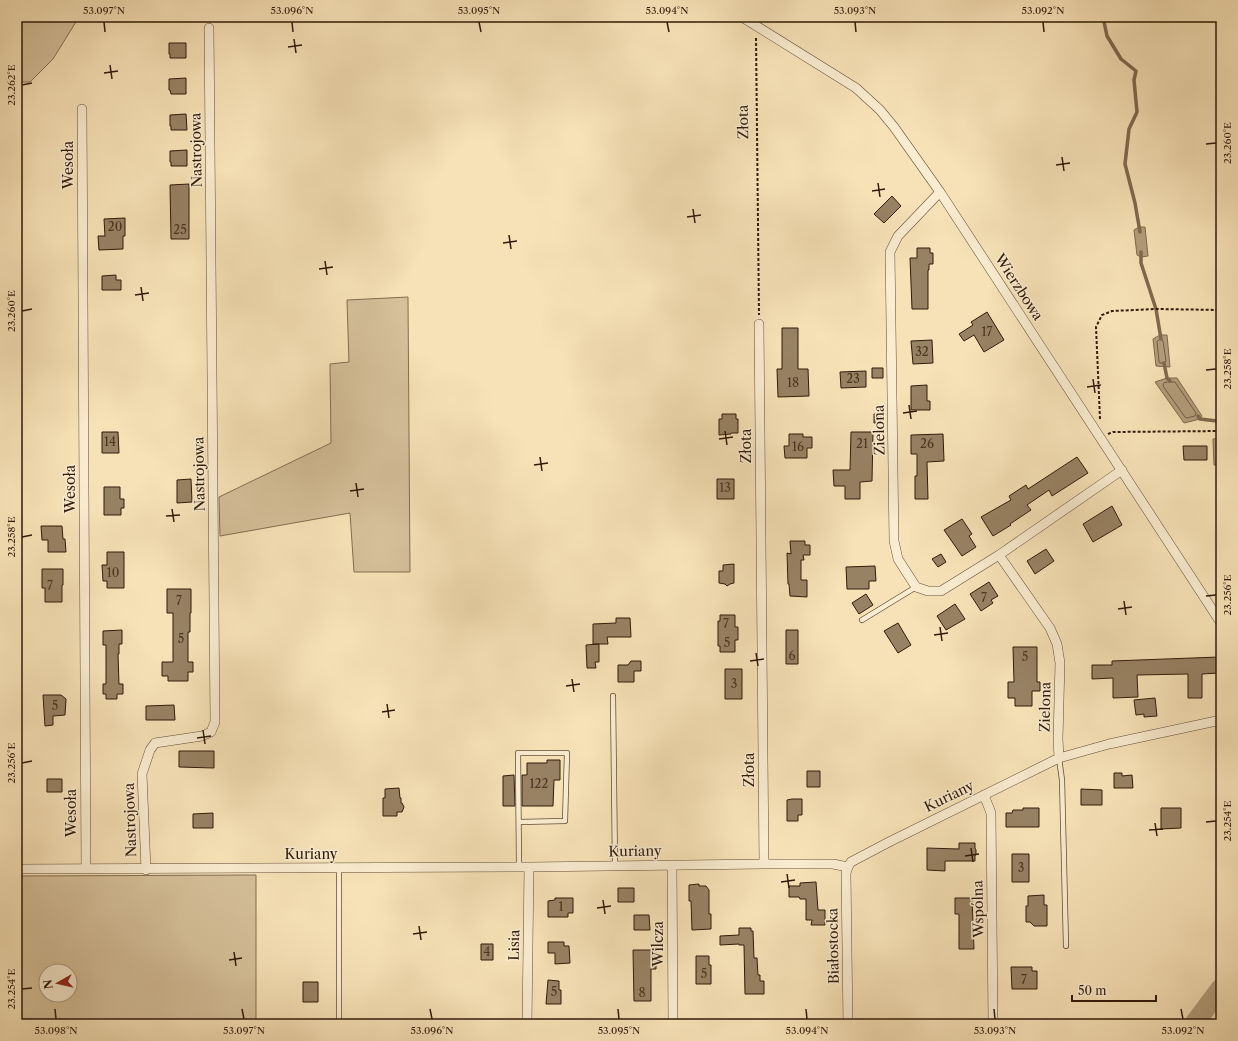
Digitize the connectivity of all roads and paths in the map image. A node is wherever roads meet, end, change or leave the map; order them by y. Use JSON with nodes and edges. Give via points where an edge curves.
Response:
{"nodes":[{"id":1,"x":742,"y":17,"type":"edge"},
{"id":2,"x":756,"y":27,"type":"junction"},
{"id":3,"x":209,"y":28,"type":"dead end"},
{"id":4,"x":82,"y":109,"type":"dead end"},
{"id":5,"x":940,"y":192,"type":"junction"},
{"id":6,"x":1221,"y":310,"type":"edge"},
{"id":7,"x":759,"y":324,"type":"joint"},
{"id":8,"x":1221,"y":431,"type":"edge"},
{"id":9,"x":1100,"y":437,"type":"junction"},
{"id":10,"x":1122,"y":470,"type":"junction"},
{"id":11,"x":999,"y":555,"type":"junction"},
{"id":12,"x":916,"y":587,"type":"junction"},
{"id":13,"x":862,"y":620,"type":"dead end"},
{"id":14,"x":1221,"y":623,"type":"edge"},
{"id":15,"x":613,"y":696,"type":"dead end"},
{"id":16,"x":1221,"y":720,"type":"edge"},
{"id":17,"x":1059,"y":758,"type":"junction"},
{"id":18,"x":984,"y":795,"type":"junction"},
{"id":19,"x":519,"y":822,"type":"junction"},
{"id":20,"x":764,"y":864,"type":"junction"},
{"id":21,"x":672,"y":865,"type":"junction"},
{"id":22,"x":615,"y":866,"type":"junction"},
{"id":23,"x":519,"y":867,"type":"junction"},
{"id":24,"x":529,"y":867,"type":"junction"},
{"id":25,"x":848,"y":867,"type":"junction"},
{"id":26,"x":339,"y":868,"type":"junction"},
{"id":27,"x":17,"y":869,"type":"edge"},
{"id":28,"x":86,"y":869,"type":"junction"},
{"id":29,"x":146,"y":870,"type":"junction"},
{"id":30,"x":1066,"y":946,"type":"dead end"},
{"id":31,"x":339,"y":1024,"type":"edge"},
{"id":32,"x":527,"y":1024,"type":"edge"},
{"id":33,"x":673,"y":1024,"type":"edge"},
{"id":34,"x":848,"y":1024,"type":"edge"},
{"id":35,"x":993,"y":1024,"type":"edge"}],
"edges":[{"from":1,"to":2,"type":"street","name":"Wierzbowa"},
{"from":2,"to":5,"type":"street","name":"Wierzbowa","via":[[856,88],[894,127]]},
{"from":2,"to":7,"type":"path","name":"Złota"},
{"from":3,"to":29,"type":"street","name":"Nastrojowa","via":[[215,722],[211,732],[202,736],[155,743],[150,750],[142,774]]},
{"from":4,"to":28,"type":"street","name":"Wesoła"},
{"from":5,"to":9,"type":"street","name":"Wierzbowa"},
{"from":5,"to":12,"type":"street","name":"Zielona","via":[[898,236],[890,252],[894,541],[898,559]]},
{"from":6,"to":9,"type":"path","via":[[1156,309],[1112,311],[1102,315],[1096,327]]},
{"from":7,"to":20,"type":"street","name":"Złota"},
{"from":8,"to":9,"type":"path","via":[[1113,432]]},
{"from":9,"to":10,"type":"street","name":"Wierzbowa"},
{"from":10,"to":11,"type":"street"},
{"from":10,"to":14,"type":"street","name":"Wierzbowa"},
{"from":11,"to":12,"type":"street","via":[[941,590],[928,591]]},
{"from":11,"to":17,"type":"street","name":"Zielona","via":[[1050,628],[1057,644],[1060,663]]},
{"from":12,"to":13,"type":"lane"},
{"from":15,"to":22,"type":"lane"},
{"from":16,"to":17,"type":"street","name":"Kuriany","via":[[1109,744]]},
{"from":17,"to":18,"type":"street","name":"Kuriany"},
{"from":17,"to":30,"type":"lane","via":[[1062,780]]},
{"from":18,"to":25,"type":"street","name":"Kuriany","via":[[856,859]]},
{"from":18,"to":35,"type":"street","name":"Wspólna","via":[[991,813]]},
{"from":19,"to":19,"type":"lane","via":[[518,753],[567,753],[565,821]]},
{"from":19,"to":23,"type":"lane"},
{"from":20,"to":21,"type":"street","name":"Kuriany"},
{"from":20,"to":25,"type":"street","name":"Kuriany","via":[[833,864]]},
{"from":21,"to":22,"type":"street","name":"Kuriany"},
{"from":21,"to":33,"type":"street","name":"Wilcza"},
{"from":22,"to":24,"type":"street","name":"Kuriany"},
{"from":23,"to":24,"type":"street","name":"Kuriany"},
{"from":23,"to":26,"type":"street","name":"Kuriany"},
{"from":24,"to":32,"type":"street","name":"Lisia"},
{"from":25,"to":34,"type":"street","name":"Białostocka"},
{"from":26,"to":29,"type":"street","name":"Kuriany"},
{"from":26,"to":31,"type":"lane"},
{"from":27,"to":28,"type":"street","name":"Kuriany"},
{"from":28,"to":29,"type":"street","name":"Kuriany"}]}
